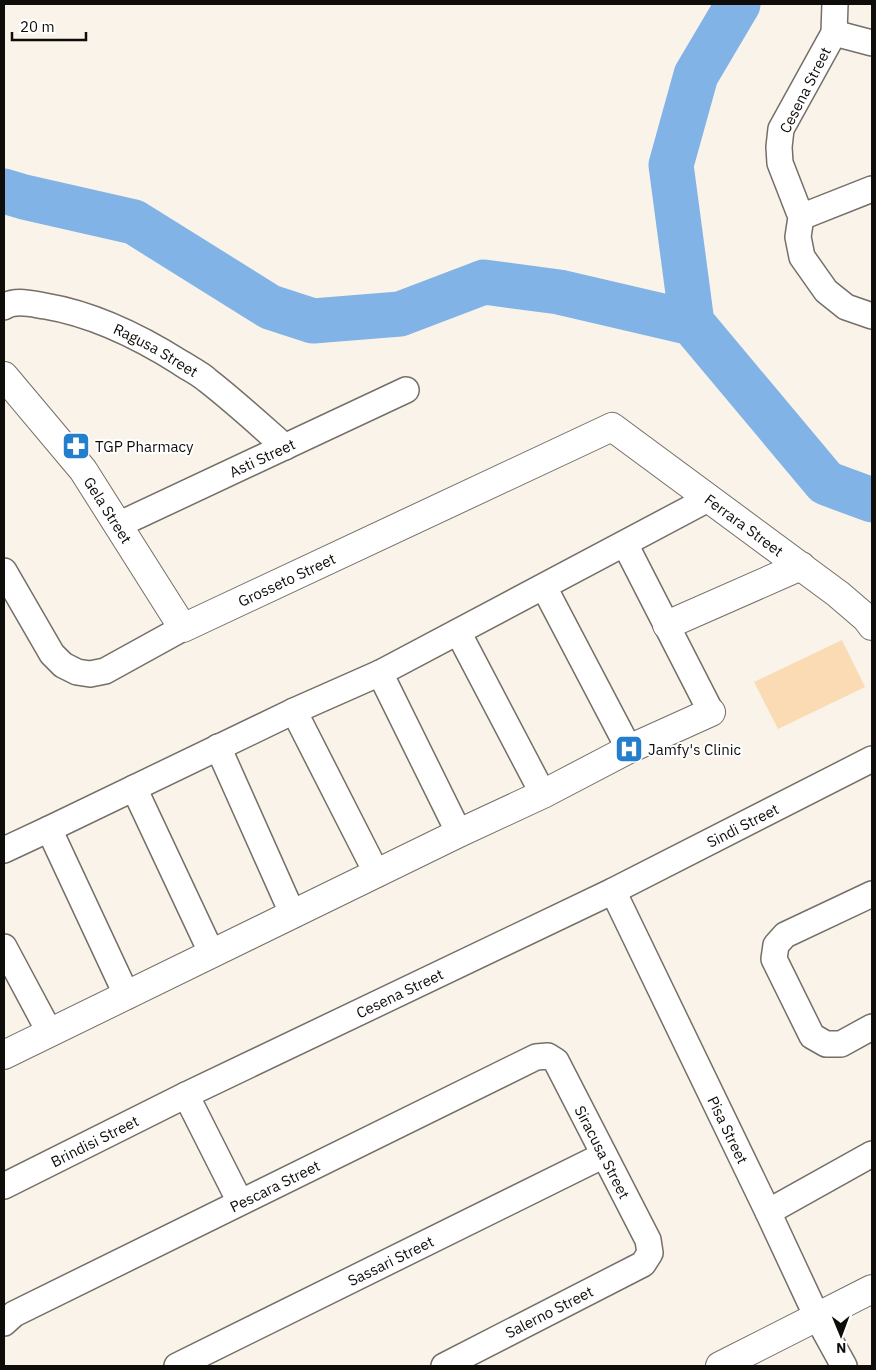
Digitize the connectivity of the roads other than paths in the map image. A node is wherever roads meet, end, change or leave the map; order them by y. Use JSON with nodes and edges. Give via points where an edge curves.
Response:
{"nodes":[{"id":1,"x":835,"y":4,"type":"edge"},
{"id":2,"x":834,"y":33,"type":"junction"},
{"id":3,"x":872,"y":43,"type":"edge"},
{"id":4,"x":872,"y":189,"type":"edge"},
{"id":5,"x":801,"y":217,"type":"junction"},
{"id":6,"x":4,"y":307,"type":"edge"},
{"id":7,"x":872,"y":316,"type":"edge"},
{"id":8,"x":4,"y":376,"type":"edge"},
{"id":9,"x":406,"y":390,"type":"dead end"},
{"id":10,"x":612,"y":427,"type":"joint"},
{"id":11,"x":285,"y":447,"type":"junction"},
{"id":12,"x":708,"y":499,"type":"junction"},
{"id":13,"x":118,"y":525,"type":"junction"},
{"id":14,"x":625,"y":544,"type":"junction"},
{"id":15,"x":801,"y":566,"type":"junction"},
{"id":16,"x":4,"y":571,"type":"edge"},
{"id":17,"x":544,"y":587,"type":"junction"},
{"id":18,"x":667,"y":625,"type":"junction"},
{"id":19,"x":872,"y":626,"type":"edge"},
{"id":20,"x":183,"y":628,"type":"junction"},
{"id":21,"x":458,"y":632,"type":"junction"},
{"id":22,"x":380,"y":673,"type":"junction"},
{"id":23,"x":294,"y":711,"type":"junction"},
{"id":24,"x":711,"y":712,"type":"joint"},
{"id":25,"x":218,"y":747,"type":"junction"},
{"id":26,"x":629,"y":749,"type":"junction"},
{"id":27,"x":872,"y":759,"type":"edge"},
{"id":28,"x":134,"y":788,"type":"junction"},
{"id":29,"x":543,"y":794,"type":"junction"},
{"id":30,"x":50,"y":829,"type":"junction"},
{"id":31,"x":459,"y":833,"type":"junction"},
{"id":32,"x":4,"y":850,"type":"edge"},
{"id":33,"x":377,"y":874,"type":"junction"},
{"id":34,"x":613,"y":891,"type":"junction"},
{"id":35,"x":872,"y":894,"type":"edge"},
{"id":36,"x":293,"y":915,"type":"junction"},
{"id":37,"x":5,"y":953,"type":"edge"},
{"id":38,"x":212,"y":954,"type":"junction"},
{"id":39,"x":127,"y":996,"type":"junction"},
{"id":40,"x":872,"y":1027,"type":"edge"},
{"id":41,"x":50,"y":1033,"type":"junction"},
{"id":42,"x":4,"y":1055,"type":"edge"},
{"id":43,"x":548,"y":1056,"type":"joint"},
{"id":44,"x":186,"y":1095,"type":"junction"},
{"id":45,"x":872,"y":1154,"type":"edge"},
{"id":46,"x":604,"y":1155,"type":"junction"},
{"id":47,"x":4,"y":1186,"type":"edge"},
{"id":48,"x":240,"y":1202,"type":"junction"},
{"id":49,"x":768,"y":1212,"type":"junction"},
{"id":50,"x":650,"y":1253,"type":"joint"},
{"id":51,"x":872,"y":1289,"type":"edge"},
{"id":52,"x":817,"y":1317,"type":"junction"},
{"id":53,"x":4,"y":1323,"type":"edge"},
{"id":54,"x":177,"y":1366,"type":"edge"},
{"id":55,"x":444,"y":1366,"type":"edge"},
{"id":56,"x":720,"y":1366,"type":"edge"},
{"id":57,"x":844,"y":1366,"type":"edge"}],
"edges":[{"from":1,"to":2,"type":"street","name":"Cesena Street"},
{"from":2,"to":3,"type":"street"},
{"from":2,"to":5,"type":"street","name":"Cesena Street","via":[[781,129],[780,163]]},
{"from":4,"to":5,"type":"street"},
{"from":5,"to":7,"type":"street","name":"Cesena Street","via":[[798,237],[802,257],[826,291],[846,307]]},
{"from":6,"to":11,"type":"street","name":"Ragusa Street","via":[[26,303],[55,308],[89,317],[128,334],[205,378]]},
{"from":8,"to":13,"type":"street","name":"Gela Street","via":[[83,470]]},
{"from":9,"to":11,"type":"street","name":"Asti Street"},
{"from":10,"to":12,"type":"street","name":"Ferrara Street"},
{"from":10,"to":20,"type":"street","name":"Grosseto Street"},
{"from":11,"to":13,"type":"street","name":"Asti Street"},
{"from":12,"to":14,"type":"street"},
{"from":12,"to":15,"type":"street","name":"Ferrara Street"},
{"from":13,"to":20,"type":"street","name":"Gela Street"},
{"from":14,"to":17,"type":"street"},
{"from":14,"to":18,"type":"street"},
{"from":15,"to":18,"type":"street"},
{"from":15,"to":19,"type":"street","name":"Ferrara Street"},
{"from":16,"to":20,"type":"street","name":"Grosseto Street","via":[[52,654],[62,665],[77,672],[105,671]]},
{"from":17,"to":21,"type":"street"},
{"from":17,"to":26,"type":"street"},
{"from":18,"to":24,"type":"street"},
{"from":21,"to":22,"type":"street"},
{"from":21,"to":29,"type":"street"},
{"from":22,"to":23,"type":"street"},
{"from":22,"to":31,"type":"street"},
{"from":23,"to":25,"type":"street"},
{"from":23,"to":33,"type":"street"},
{"from":24,"to":26,"type":"street"},
{"from":25,"to":28,"type":"street"},
{"from":25,"to":36,"type":"street"},
{"from":26,"to":29,"type":"street"},
{"from":27,"to":34,"type":"street","name":"Sindi Street"},
{"from":28,"to":30,"type":"street"},
{"from":28,"to":38,"type":"street"},
{"from":29,"to":31,"type":"street"},
{"from":30,"to":32,"type":"street"},
{"from":30,"to":39,"type":"street"},
{"from":31,"to":33,"type":"street"},
{"from":33,"to":36,"type":"street"},
{"from":34,"to":44,"type":"street","name":"Cesena Street"},
{"from":34,"to":49,"type":"street","name":"Pisa Street"},
{"from":35,"to":40,"type":"street","via":[[785,935],[776,945],[774,958],[812,1036],[826,1044],[841,1044]]},
{"from":36,"to":38,"type":"street"},
{"from":37,"to":41,"type":"street"},
{"from":38,"to":39,"type":"street"},
{"from":39,"to":41,"type":"street"},
{"from":41,"to":42,"type":"street"},
{"from":43,"to":46,"type":"street","name":"Siracusa Street","via":[[556,1062]]},
{"from":43,"to":48,"type":"street","name":"Pescara Street","via":[[536,1057]]},
{"from":44,"to":47,"type":"street","name":"Brindisi Street"},
{"from":44,"to":48,"type":"street"},
{"from":45,"to":49,"type":"street"},
{"from":46,"to":50,"type":"street","name":"Siracusa Street","via":[[648,1240]]},
{"from":46,"to":54,"type":"street","name":"Sassari Street"},
{"from":48,"to":53,"type":"street","name":"Pescara Street","via":[[14,1314]]},
{"from":49,"to":52,"type":"street","name":"Pisa Street"},
{"from":50,"to":55,"type":"street","name":"Salerno Street","via":[[643,1264]]},
{"from":51,"to":52,"type":"street"},
{"from":52,"to":56,"type":"street"},
{"from":52,"to":57,"type":"street","name":"Pisa Street"}]}
